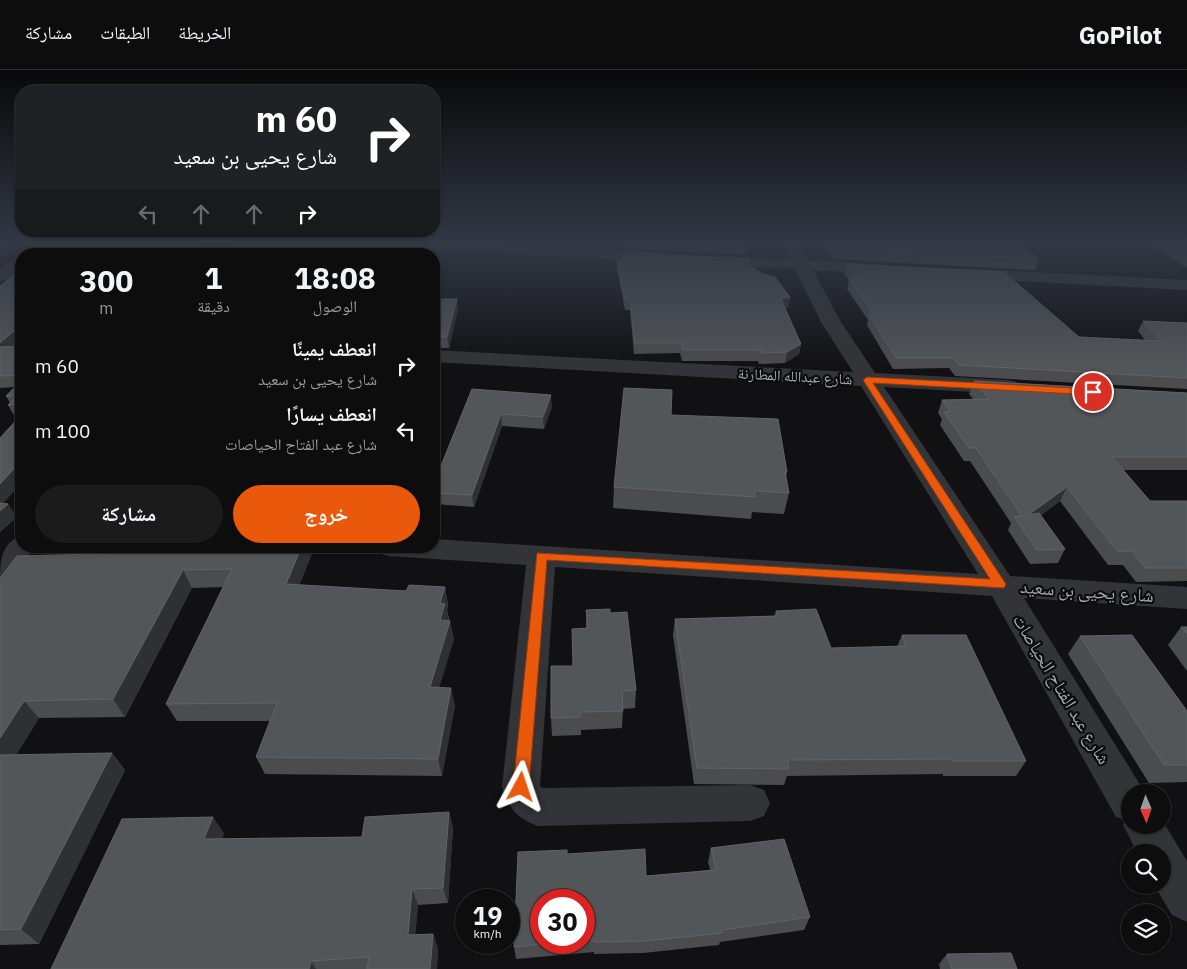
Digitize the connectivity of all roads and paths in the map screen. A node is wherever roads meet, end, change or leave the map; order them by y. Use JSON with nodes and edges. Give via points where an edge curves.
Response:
{"nodes":[{"id":1,"x":811,"y":285,"type":"edge"},
{"id":2,"x":1152,"y":285,"type":"edge"},
{"id":3,"x":1185,"y":287,"type":"edge"},
{"id":4,"x":440,"y":356,"type":"edge"},
{"id":5,"x":867,"y":380,"type":"junction"},
{"id":6,"x":1032,"y":388,"type":"edge"},
{"id":7,"x":440,"y":549,"type":"edge"},
{"id":8,"x":16,"y":553,"type":"edge"},
{"id":9,"x":541,"y":556,"type":"junction"},
{"id":10,"x":0,"y":573,"type":"edge"},
{"id":11,"x":1000,"y":584,"type":"junction"},
{"id":12,"x":1187,"y":598,"type":"edge"},
{"id":13,"x":1121,"y":789,"type":"edge"},
{"id":14,"x":750,"y":803,"type":"dead end"},
{"id":15,"x":1171,"y":873,"type":"edge"},
{"id":16,"x":1187,"y":900,"type":"edge"}],
"edges":[{"from":1,"to":5,"type":"street","name":"شارع عبد الفتاح الحياصات"},
{"from":2,"to":3,"type":"street"},
{"from":4,"to":5,"type":"street","name":"شارع عبدالله المطارنة"},
{"from":5,"to":6,"type":"street","name":"شارع عبدالله المطارنة"},
{"from":5,"to":11,"type":"street","name":"شارع عبد الفتاح الحياصات"},
{"from":7,"to":9,"type":"street","name":"شارع يحيى بن سعيد"},
{"from":8,"to":10,"type":"street"},
{"from":9,"to":11,"type":"street","name":"شارع يحيى بن سعيد"},
{"from":9,"to":14,"type":"street","via":[[521,787],[526,799],[537,807]]},
{"from":11,"to":12,"type":"street","name":"شارع يحيى بن سعيد"},
{"from":11,"to":13,"type":"street","name":"شارع عبد الفتاح الحياصات"},
{"from":15,"to":16,"type":"street"}]}
